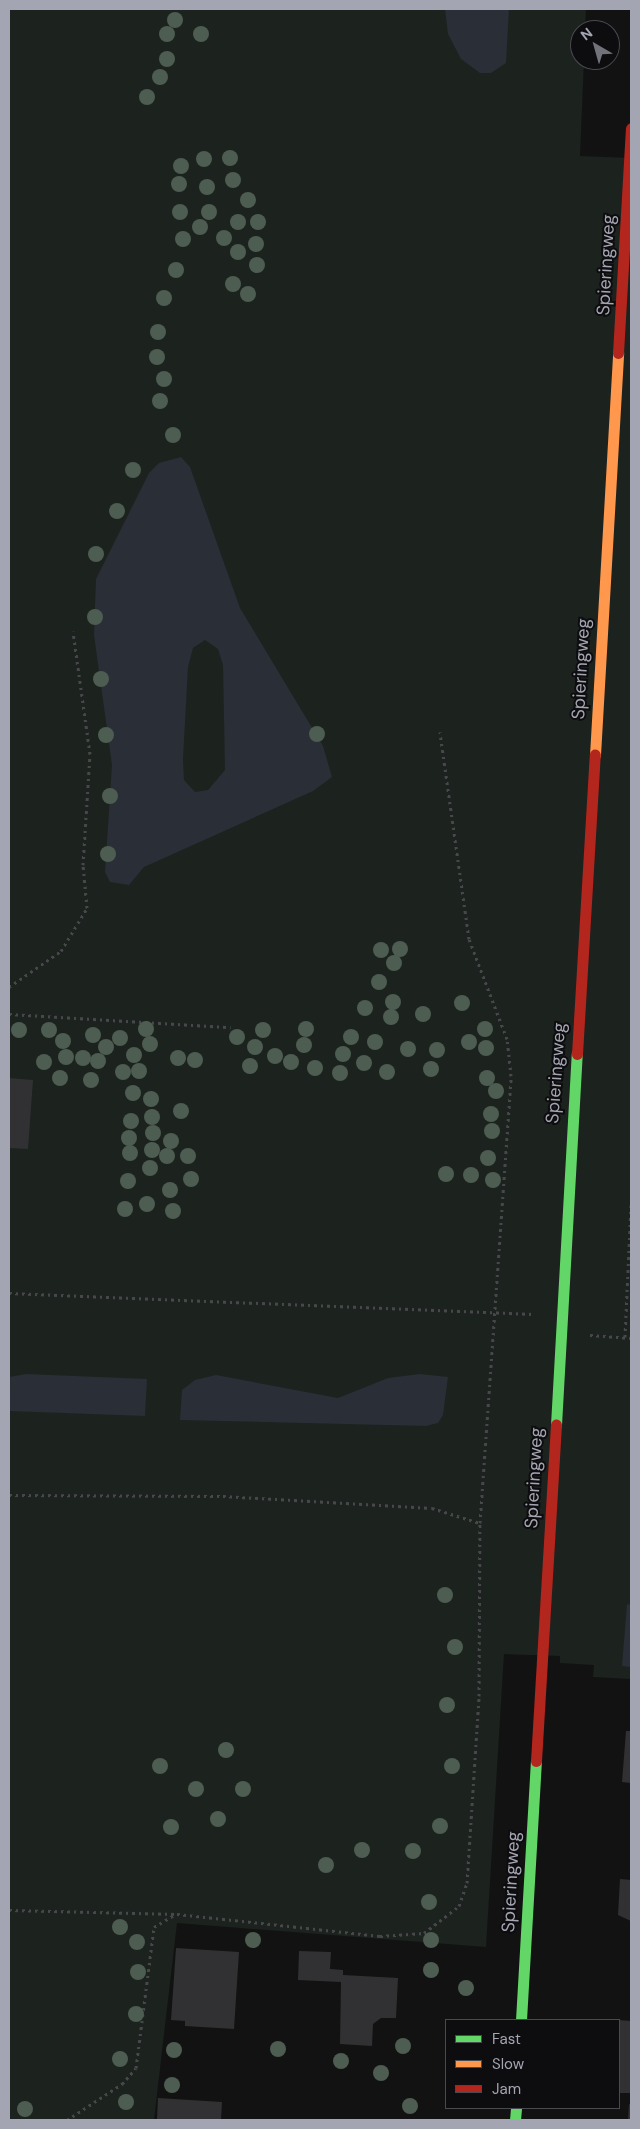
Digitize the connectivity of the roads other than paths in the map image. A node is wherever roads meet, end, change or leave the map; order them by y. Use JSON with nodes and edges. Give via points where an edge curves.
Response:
{"nodes":[{"id":1,"x":631,"y":128,"type":"edge"},
{"id":2,"x":521,"y":2019,"type":"edge"}],
"edges":[{"from":1,"to":2,"type":"street","name":"Spieringweg"}]}
